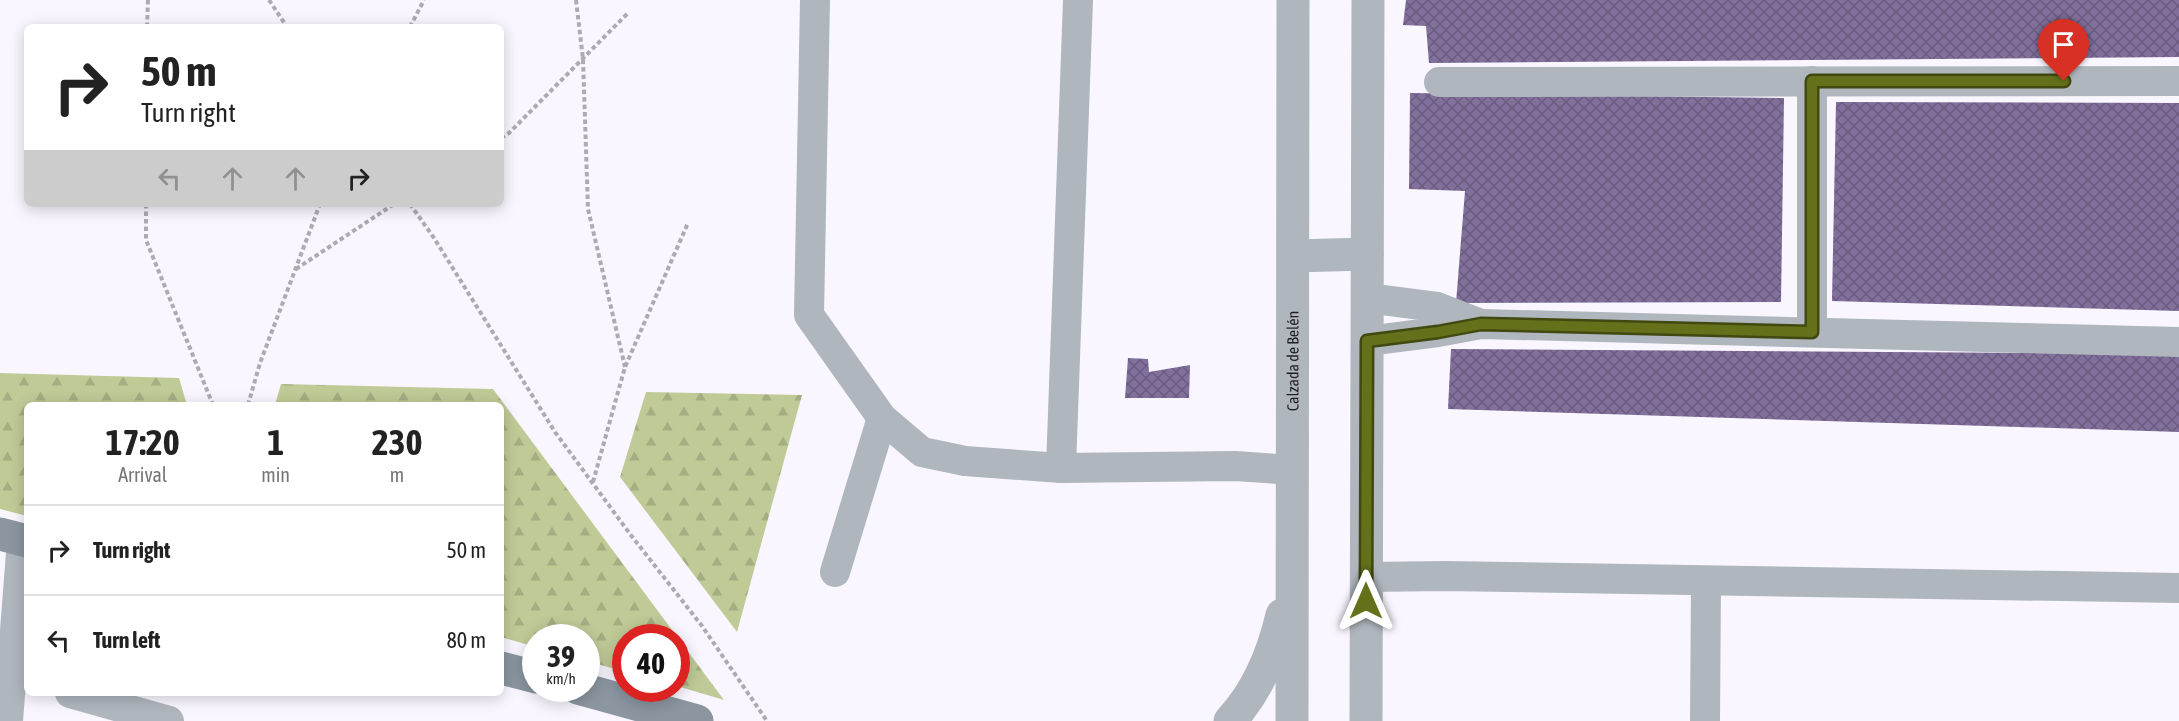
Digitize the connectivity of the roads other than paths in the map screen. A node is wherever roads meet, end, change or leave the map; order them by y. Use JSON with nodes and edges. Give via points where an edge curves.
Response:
{"nodes":[{"id":1,"x":815,"y":0,"type":"edge"},
{"id":2,"x":1078,"y":0,"type":"edge"},
{"id":3,"x":1293,"y":0,"type":"edge"},
{"id":4,"x":1368,"y":0,"type":"edge"},
{"id":5,"x":1812,"y":81,"type":"junction"},
{"id":6,"x":2179,"y":81,"type":"edge"},
{"id":7,"x":1439,"y":82,"type":"dead end"},
{"id":8,"x":1367,"y":254,"type":"junction"},
{"id":9,"x":1294,"y":256,"type":"junction"},
{"id":10,"x":1367,"y":298,"type":"junction"},
{"id":11,"x":1481,"y":324,"type":"junction"},
{"id":12,"x":1812,"y":332,"type":"junction"},
{"id":13,"x":1367,"y":341,"type":"junction"},
{"id":14,"x":2179,"y":342,"type":"edge"},
{"id":15,"x":882,"y":418,"type":"junction"},
{"id":16,"x":1061,"y":468,"type":"junction"},
{"id":17,"x":1293,"y":470,"type":"junction"},
{"id":18,"x":16,"y":538,"type":"edge"},
{"id":19,"x":1293,"y":570,"type":"junction"},
{"id":20,"x":835,"y":572,"type":"dead end"},
{"id":21,"x":1366,"y":577,"type":"junction"},
{"id":22,"x":1706,"y":581,"type":"junction"},
{"id":23,"x":2179,"y":588,"type":"edge"},
{"id":24,"x":504,"y":669,"type":"edge"},
{"id":25,"x":522,"y":673,"type":"edge"},
{"id":26,"x":13,"y":675,"type":"edge"},
{"id":27,"x":600,"y":694,"type":"edge"},
{"id":28,"x":81,"y":696,"type":"edge"},
{"id":29,"x":8,"y":721,"type":"edge"},
{"id":30,"x":169,"y":721,"type":"edge"},
{"id":31,"x":697,"y":721,"type":"edge"},
{"id":32,"x":1230,"y":721,"type":"edge"},
{"id":33,"x":1292,"y":721,"type":"edge"},
{"id":34,"x":1366,"y":721,"type":"edge"},
{"id":35,"x":1705,"y":721,"type":"edge"}],
"edges":[{"from":1,"to":15,"type":"street","via":[[809,315]]},
{"from":2,"to":16,"type":"street"},
{"from":3,"to":9,"type":"street","name":"Calzada de Belén"},
{"from":4,"to":8,"type":"street"},
{"from":5,"to":6,"type":"street"},
{"from":5,"to":7,"type":"street"},
{"from":5,"to":12,"type":"street"},
{"from":8,"to":9,"type":"street"},
{"from":8,"to":10,"type":"street"},
{"from":9,"to":17,"type":"street","name":"Calzada de Belén"},
{"from":10,"to":11,"type":"street","via":[[1437,308]]},
{"from":10,"to":13,"type":"street"},
{"from":11,"to":12,"type":"street"},
{"from":11,"to":13,"type":"street"},
{"from":12,"to":14,"type":"street"},
{"from":13,"to":21,"type":"street"},
{"from":15,"to":16,"type":"street","via":[[922,452],[965,461]]},
{"from":15,"to":20,"type":"street"},
{"from":16,"to":17,"type":"street","via":[[1235,466]]},
{"from":17,"to":19,"type":"street","name":"Calzada de Belén"},
{"from":18,"to":26,"type":"street"},
{"from":19,"to":32,"type":"street","via":[[1280,627],[1264,672]]},
{"from":19,"to":33,"type":"street","name":"Calzada de Belén"},
{"from":21,"to":22,"type":"street"},
{"from":21,"to":34,"type":"street"},
{"from":22,"to":23,"type":"street"},
{"from":22,"to":35,"type":"street"},
{"from":24,"to":25,"type":"main road"},
{"from":26,"to":29,"type":"street"},
{"from":27,"to":31,"type":"main road"},
{"from":28,"to":30,"type":"street"}]}
